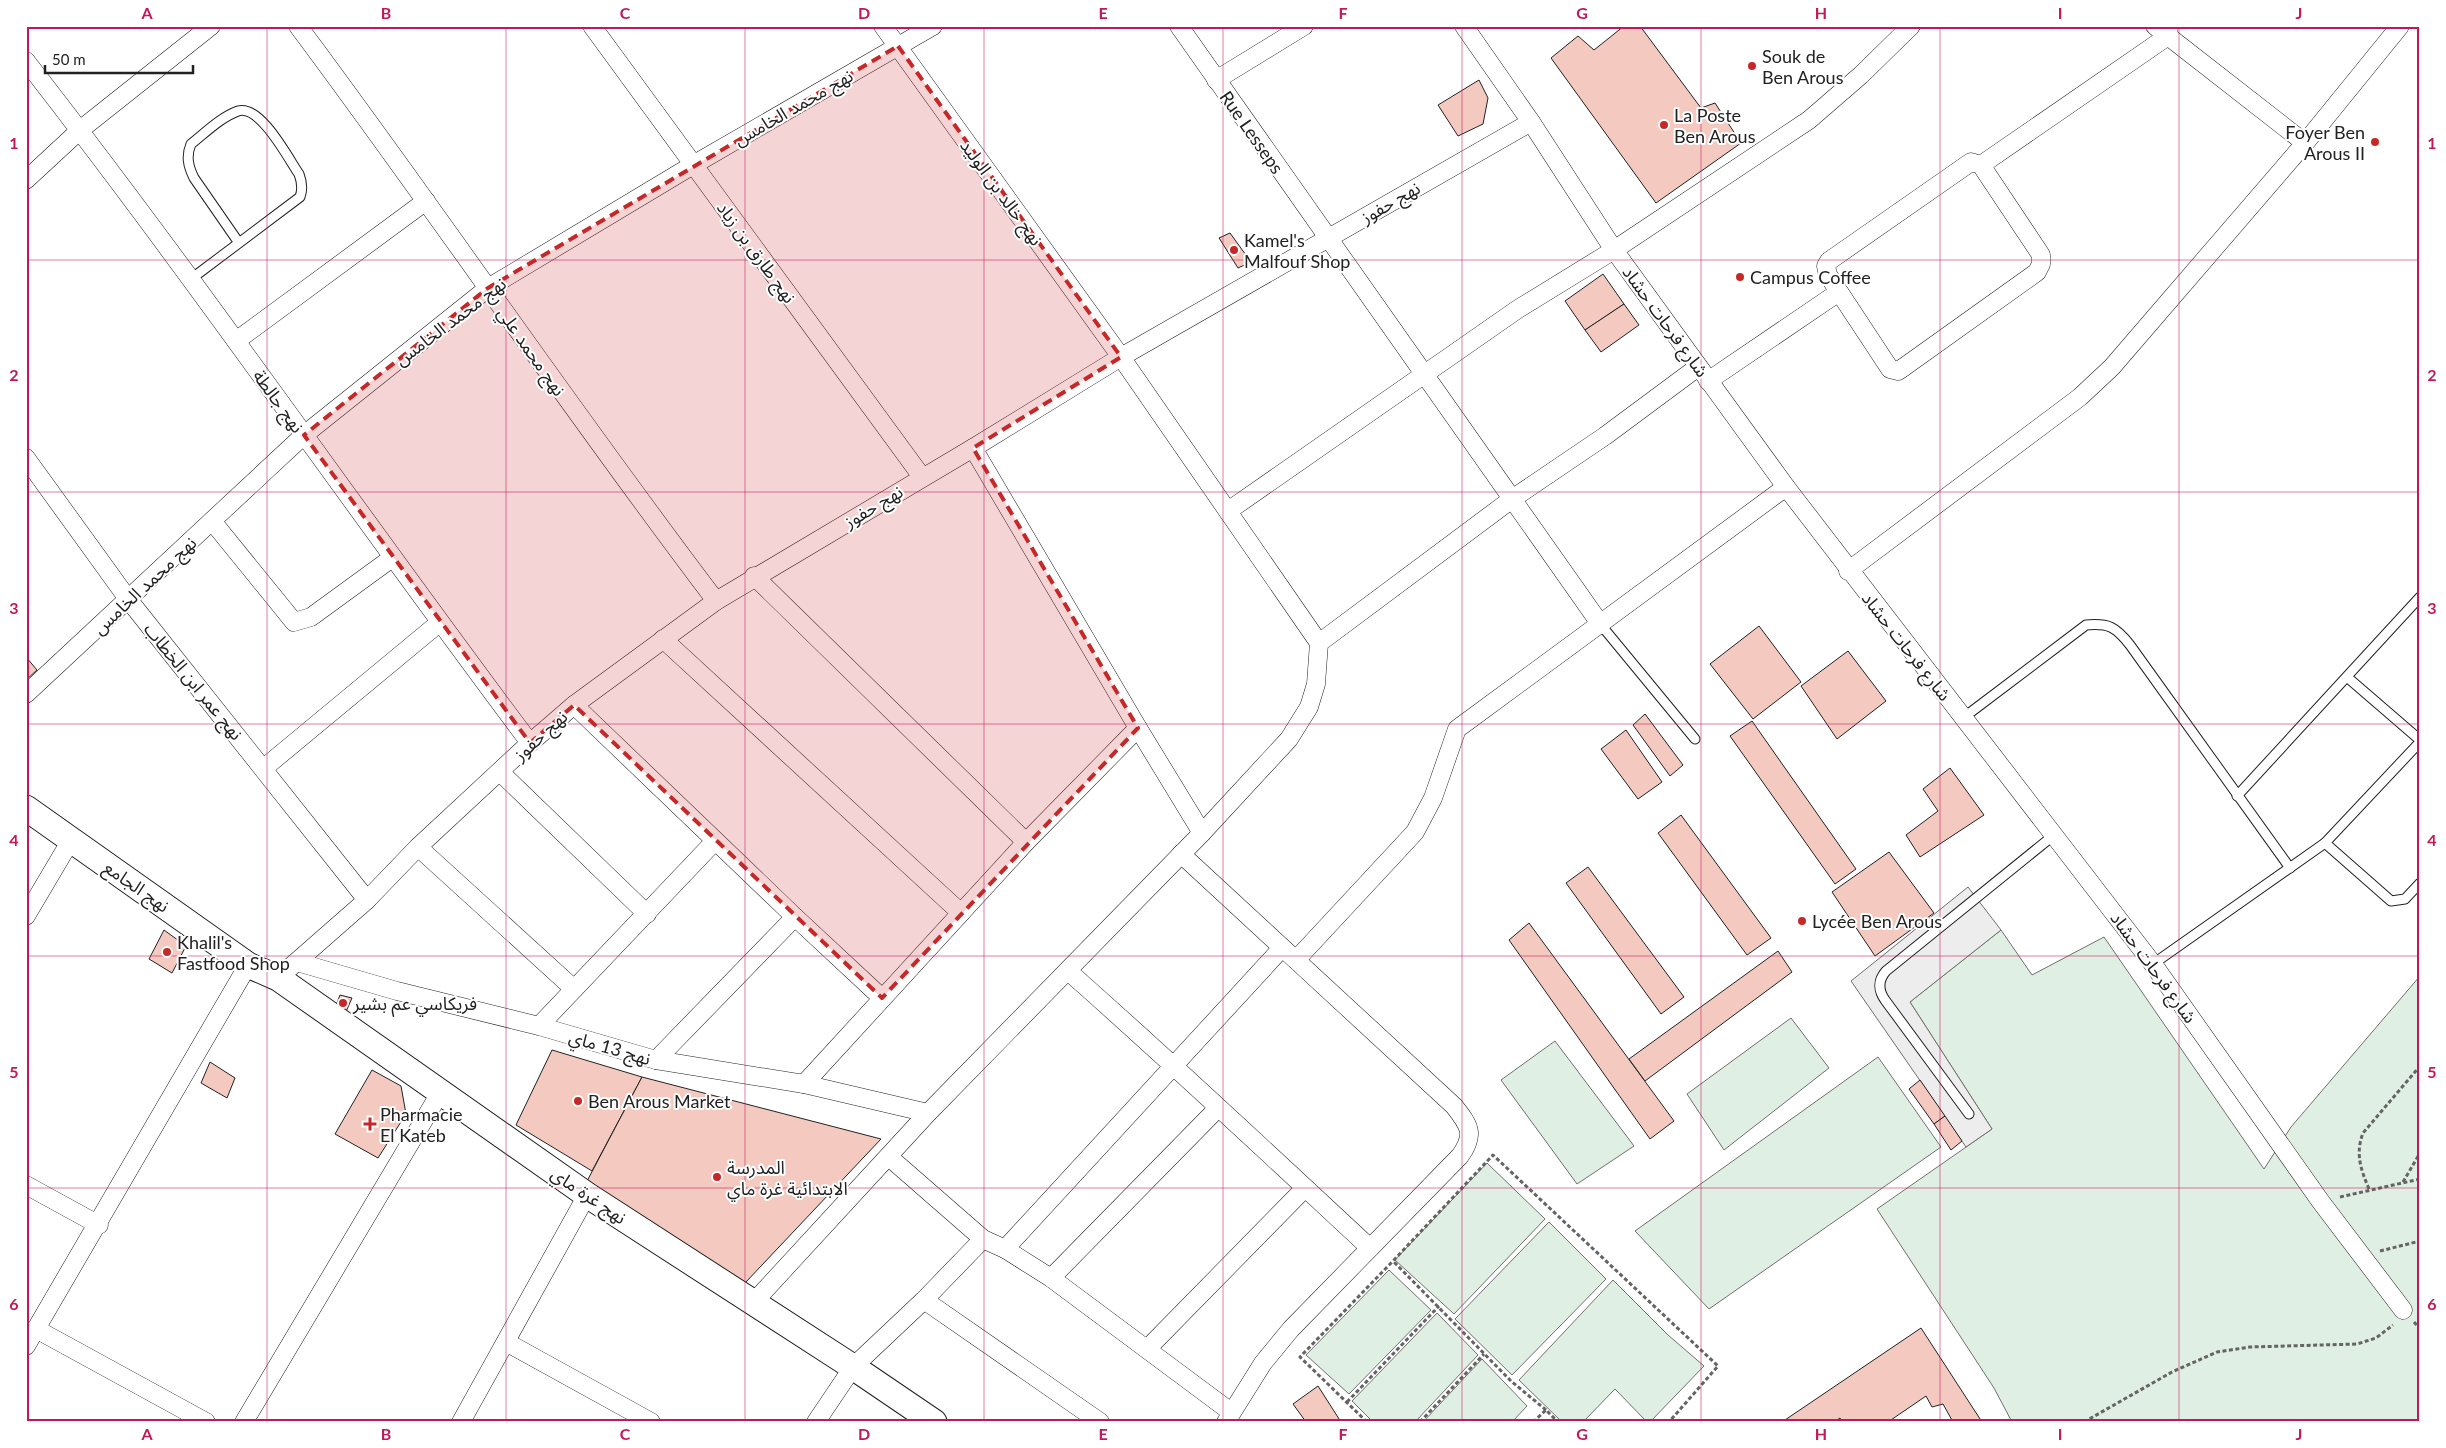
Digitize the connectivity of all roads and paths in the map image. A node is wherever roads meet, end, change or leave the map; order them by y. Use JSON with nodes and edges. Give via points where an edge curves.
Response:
{"nodes":[{"id":1,"x":211,"y":26,"type":"edge"},
{"id":2,"x":298,"y":26,"type":"edge"},
{"id":3,"x":592,"y":26,"type":"edge"},
{"id":4,"x":883,"y":26,"type":"edge"},
{"id":5,"x":932,"y":26,"type":"edge"},
{"id":6,"x":1179,"y":26,"type":"edge"},
{"id":7,"x":1304,"y":26,"type":"edge"},
{"id":8,"x":1464,"y":26,"type":"edge"},
{"id":9,"x":1911,"y":26,"type":"edge"},
{"id":10,"x":2400,"y":26,"type":"edge"},
{"id":11,"x":2164,"y":29,"type":"edge"},
{"id":12,"x":898,"y":46,"type":"junction"},
{"id":13,"x":26,"y":61,"type":"edge"},
{"id":14,"x":1216,"y":80,"type":"junction"},
{"id":15,"x":1531,"y":122,"type":"junction"},
{"id":16,"x":80,"y":130,"type":"junction"},
{"id":17,"x":2305,"y":143,"type":"junction"},
{"id":18,"x":693,"y":165,"type":"junction"},
{"id":19,"x":1981,"y":166,"type":"junction"},
{"id":20,"x":26,"y":180,"type":"edge"},
{"id":21,"x":426,"y":200,"type":"junction"},
{"id":22,"x":1326,"y":239,"type":"junction"},
{"id":23,"x":239,"y":243,"type":"junction"},
{"id":24,"x":1614,"y":250,"type":"junction"},
{"id":25,"x":191,"y":279,"type":"junction"},
{"id":26,"x":488,"y":288,"type":"junction"},
{"id":27,"x":1839,"y":292,"type":"junction"},
{"id":28,"x":236,"y":341,"type":"junction"},
{"id":29,"x":1121,"y":357,"type":"junction"},
{"id":30,"x":1423,"y":374,"type":"junction"},
{"id":31,"x":1704,"y":374,"type":"junction"},
{"id":32,"x":304,"y":435,"type":"junction"},
{"id":33,"x":973,"y":448,"type":"junction"},
{"id":34,"x":26,"y":458,"type":"edge"},
{"id":35,"x":922,"y":477,"type":"junction"},
{"id":36,"x":1786,"y":487,"type":"junction"},
{"id":37,"x":1512,"y":499,"type":"junction"},
{"id":38,"x":1228,"y":511,"type":"junction"},
{"id":39,"x":212,"y":521,"type":"junction"},
{"id":40,"x":392,"y":558,"type":"junction"},
{"id":41,"x":1848,"y":571,"type":"junction"},
{"id":42,"x":754,"y":576,"type":"junction"},
{"id":43,"x":2420,"y":597,"type":"edge"},
{"id":44,"x":128,"y":599,"type":"junction"},
{"id":45,"x":716,"y":601,"type":"junction"},
{"id":46,"x":440,"y":623,"type":"junction"},
{"id":47,"x":1601,"y":625,"type":"junction"},
{"id":48,"x":663,"y":639,"type":"junction"},
{"id":49,"x":1319,"y":642,"type":"junction"},
{"id":50,"x":2347,"y":677,"type":"junction"},
{"id":51,"x":26,"y":694,"type":"edge"},
{"id":52,"x":574,"y":705,"type":"junction"},
{"id":53,"x":1963,"y":718,"type":"junction"},
{"id":54,"x":1138,"y":728,"type":"junction"},
{"id":55,"x":1695,"y":739,"type":"dead end"},
{"id":56,"x":2420,"y":741,"type":"edge"},
{"id":57,"x":530,"y":742,"type":"junction"},
{"id":58,"x":264,"y":768,"type":"junction"},
{"id":59,"x":500,"y":772,"type":"junction"},
{"id":60,"x":2237,"y":796,"type":"junction"},
{"id":61,"x":26,"y":808,"type":"edge"},
{"id":62,"x":1202,"y":833,"type":"junction"},
{"id":63,"x":2054,"y":835,"type":"junction"},
{"id":64,"x":71,"y":840,"type":"junction"},
{"id":65,"x":715,"y":841,"type":"junction"},
{"id":66,"x":1026,"y":842,"type":"junction"},
{"id":67,"x":2325,"y":843,"type":"junction"},
{"id":68,"x":418,"y":847,"type":"junction"},
{"id":69,"x":1181,"y":854,"type":"junction"},
{"id":70,"x":2290,"y":868,"type":"junction"},
{"id":71,"x":2420,"y":882,"type":"edge"},
{"id":72,"x":367,"y":900,"type":"junction"},
{"id":73,"x":961,"y":913,"type":"junction"},
{"id":74,"x":648,"y":914,"type":"junction"},
{"id":75,"x":26,"y":916,"type":"edge"},
{"id":76,"x":795,"y":917,"type":"junction"},
{"id":77,"x":1282,"y":948,"type":"junction"},
{"id":78,"x":1296,"y":960,"type":"junction"},
{"id":79,"x":297,"y":962,"type":"junction"},
{"id":80,"x":2153,"y":964,"type":"junction"},
{"id":81,"x":248,"y":965,"type":"junction"},
{"id":82,"x":1068,"y":971,"type":"junction"},
{"id":83,"x":278,"y":978,"type":"junction"},
{"id":84,"x":574,"y":989,"type":"junction"},
{"id":85,"x":882,"y":998,"type":"junction"},
{"id":86,"x":539,"y":1026,"type":"junction"},
{"id":87,"x":656,"y":1060,"type":"junction"},
{"id":88,"x":1175,"y":1065,"type":"junction"},
{"id":89,"x":2420,"y":1066,"type":"edge"},
{"id":90,"x":804,"y":1084,"type":"junction"},
{"id":91,"x":440,"y":1093,"type":"junction"},
{"id":92,"x":1218,"y":1108,"type":"junction"},
{"id":93,"x":928,"y":1112,"type":"junction"},
{"id":94,"x":1969,"y":1114,"type":"dead end"},
{"id":95,"x":2420,"y":1152,"type":"edge"},
{"id":96,"x":889,"y":1157,"type":"junction"},
{"id":97,"x":2420,"y":1179,"type":"edge"},
{"id":98,"x":2403,"y":1182,"type":"junction"},
{"id":99,"x":26,"y":1185,"type":"edge"},
{"id":100,"x":1305,"y":1188,"type":"junction"},
{"id":101,"x":2369,"y":1190,"type":"junction"},
{"id":102,"x":587,"y":1195,"type":"junction"},
{"id":103,"x":2321,"y":1202,"type":"junction"},
{"id":104,"x":98,"y":1225,"type":"junction"},
{"id":105,"x":984,"y":1239,"type":"junction"},
{"id":106,"x":2420,"y":1241,"type":"edge"},
{"id":107,"x":1370,"y":1248,"type":"junction"},
{"id":108,"x":1005,"y":1249,"type":"junction"},
{"id":109,"x":2363,"y":1256,"type":"junction"},
{"id":110,"x":1393,"y":1261,"type":"junction"},
{"id":111,"x":1052,"y":1278,"type":"junction"},
{"id":112,"x":924,"y":1300,"type":"junction"},
{"id":113,"x":753,"y":1302,"type":"junction"},
{"id":114,"x":1439,"y":1306,"type":"junction"},
{"id":115,"x":2403,"y":1310,"type":"joint"},
{"id":116,"x":36,"y":1329,"type":"junction"},
{"id":117,"x":506,"y":1342,"type":"junction"},
{"id":118,"x":26,"y":1346,"type":"edge"},
{"id":119,"x":1147,"y":1350,"type":"junction"},
{"id":120,"x":1484,"y":1354,"type":"junction"},
{"id":121,"x":853,"y":1367,"type":"junction"},
{"id":122,"x":1347,"y":1402,"type":"junction"},
{"id":123,"x":1546,"y":1410,"type":"junction"},
{"id":124,"x":1229,"y":1417,"type":"edge"},
{"id":125,"x":643,"y":1420,"type":"edge"},
{"id":126,"x":206,"y":1422,"type":"edge"},
{"id":127,"x":244,"y":1422,"type":"edge"},
{"id":128,"x":461,"y":1422,"type":"edge"},
{"id":129,"x":816,"y":1422,"type":"edge"},
{"id":130,"x":934,"y":1422,"type":"edge"},
{"id":131,"x":1100,"y":1422,"type":"edge"},
{"id":132,"x":1367,"y":1422,"type":"edge"},
{"id":133,"x":1420,"y":1422,"type":"edge"},
{"id":134,"x":1533,"y":1422,"type":"edge"},
{"id":135,"x":1558,"y":1422,"type":"edge"},
{"id":136,"x":1669,"y":1422,"type":"edge"},
{"id":137,"x":2084,"y":1422,"type":"edge"}],
"edges":[{"from":1,"to":16,"type":"street"},
{"from":2,"to":21,"type":"street","name":"نهج محمد علي"},
{"from":3,"to":18,"type":"street","name":"نهج طارق بن زياد"},
{"from":4,"to":12,"type":"street","name":"نهج خالد بن الوليد"},
{"from":5,"to":12,"type":"street","name":"نهج محمد الخامس"},
{"from":6,"to":14,"type":"street","name":"Rue Lesseps"},
{"from":7,"to":14,"type":"street"},
{"from":8,"to":15,"type":"street","name":"شارع فرحات حشاد"},
{"from":9,"to":24,"type":"street","via":[[1809,120]]},
{"from":10,"to":17,"type":"street"},
{"from":11,"to":17,"type":"street"},
{"from":11,"to":19,"type":"street"},
{"from":12,"to":18,"type":"street","name":"نهج محمد الخامس"},
{"from":12,"to":29,"type":"street","name":"نهج خالد بن الوليد"},
{"from":13,"to":16,"type":"street","name":"نهج جالطة"},
{"from":14,"to":22,"type":"street","name":"Rue Lesseps"},
{"from":15,"to":22,"type":"street","name":"نهج حفوز"},
{"from":15,"to":24,"type":"street","name":"شارع فرحات حشاد"},
{"from":16,"to":20,"type":"street"},
{"from":16,"to":25,"type":"street","name":"نهج جالطة"},
{"from":17,"to":41,"type":"street","via":[[2112,367],[2080,398]]},
{"from":18,"to":26,"type":"street","name":"نهج محمد الخامس"},
{"from":18,"to":35,"type":"street","name":"نهج طارق بن زياد"},
{"from":19,"to":27,"type":"street","via":[[1966,163],[1829,260],[1826,266],[1828,275]]},
{"from":19,"to":27,"type":"street","via":[[2041,255],[2037,272],[1898,370],[1890,369]]},
{"from":21,"to":26,"type":"street","name":"نهج محمد علي"},
{"from":21,"to":28,"type":"street"},
{"from":22,"to":29,"type":"street","name":"نهج حفوز"},
{"from":22,"to":30,"type":"street","name":"Rue Lesseps"},
{"from":23,"to":23,"type":"lane","via":[[300,197],[302,188],[299,174],[260,118],[248,110],[231,114],[191,144],[188,151],[189,168],[194,178]]},
{"from":23,"to":25,"type":"lane"},
{"from":24,"to":30,"type":"street","via":[[1518,309]]},
{"from":24,"to":31,"type":"street","name":"شارع فرحات حشاد"},
{"from":25,"to":28,"type":"street","name":"نهج جالطة"},
{"from":26,"to":32,"type":"street","name":"نهج محمد الخامس"},
{"from":26,"to":45,"type":"street","name":"نهج محمد علي","via":[[627,485]]},
{"from":27,"to":31,"type":"street"},
{"from":28,"to":32,"type":"street","name":"نهج جالطة"},
{"from":29,"to":33,"type":"street","name":"نهج حفوز"},
{"from":29,"to":38,"type":"street","name":"نهج خالد بن الوليد"},
{"from":30,"to":37,"type":"street","name":"Rue Lesseps"},
{"from":30,"to":38,"type":"street"},
{"from":31,"to":36,"type":"street","name":"شارع فرحات حشاد"},
{"from":31,"to":37,"type":"street"},
{"from":32,"to":39,"type":"street","name":"نهج محمد الخامس"},
{"from":32,"to":40,"type":"street","name":"نهج جالطة"},
{"from":33,"to":35,"type":"street","name":"نهج حفوز"},
{"from":33,"to":54,"type":"street"},
{"from":34,"to":44,"type":"street","name":"نهج عمر ابن الخطاب"},
{"from":35,"to":42,"type":"street","name":"نهج حفوز"},
{"from":36,"to":41,"type":"street","name":"شارع فرحات حشاد"},
{"from":36,"to":47,"type":"street"},
{"from":37,"to":47,"type":"street","name":"Rue Lesseps"},
{"from":37,"to":49,"type":"street"},
{"from":38,"to":49,"type":"street","name":"نهج خالد بن الوليد"},
{"from":39,"to":40,"type":"street","via":[[294,622],[311,617]]},
{"from":39,"to":44,"type":"street","name":"نهج محمد الخامس"},
{"from":40,"to":46,"type":"street","name":"نهج جالطة"},
{"from":41,"to":53,"type":"street","name":"شارع فرحات حشاد"},
{"from":42,"to":45,"type":"street","name":"نهج حفوز"},
{"from":42,"to":66,"type":"street"},
{"from":43,"to":50,"type":"lane"},
{"from":44,"to":51,"type":"street","name":"نهج محمد الخامس"},
{"from":44,"to":58,"type":"street","name":"نهج عمر ابن الخطاب"},
{"from":45,"to":48,"type":"street","name":"نهج حفوز"},
{"from":46,"to":57,"type":"street","name":"نهج جالطة"},
{"from":46,"to":58,"type":"street"},
{"from":47,"to":55,"type":"lane"},
{"from":47,"to":78,"type":"street","via":[[1457,729],[1433,798],[1415,832]]},
{"from":48,"to":52,"type":"street","name":"نهج حفوز"},
{"from":48,"to":73,"type":"street"},
{"from":49,"to":62,"type":"street","via":[[1316,684],[1302,722]]},
{"from":50,"to":56,"type":"lane"},
{"from":50,"to":60,"type":"lane"},
{"from":52,"to":57,"type":"street","name":"نهج حفوز"},
{"from":52,"to":65,"type":"street"},
{"from":53,"to":60,"type":"lane","via":[[2086,625],[2103,624],[2119,631]]},
{"from":53,"to":63,"type":"street","name":"شارع فرحات حشاد"},
{"from":54,"to":62,"type":"street"},
{"from":54,"to":66,"type":"street"},
{"from":56,"to":67,"type":"lane"},
{"from":57,"to":59,"type":"street","name":"نهج حفوز"},
{"from":58,"to":72,"type":"street","name":"نهج عمر ابن الخطاب"},
{"from":59,"to":68,"type":"street","name":"نهج حفوز"},
{"from":59,"to":74,"type":"street"},
{"from":60,"to":70,"type":"lane"},
{"from":61,"to":64,"type":"street","name":"نهج الجامع"},
{"from":62,"to":69,"type":"street"},
{"from":63,"to":80,"type":"street","name":"شارع فرحات حشاد"},
{"from":63,"to":94,"type":"lane","via":[[1886,971],[1880,981],[1885,1000]]},
{"from":64,"to":75,"type":"street"},
{"from":64,"to":81,"type":"street","name":"نهج الجامع"},
{"from":65,"to":74,"type":"street"},
{"from":65,"to":76,"type":"street"},
{"from":66,"to":73,"type":"street"},
{"from":67,"to":70,"type":"lane"},
{"from":67,"to":71,"type":"lane","via":[[2391,901],[2404,899]]},
{"from":68,"to":72,"type":"street","name":"نهج حفوز"},
{"from":68,"to":84,"type":"street"},
{"from":69,"to":77,"type":"street"},
{"from":69,"to":82,"type":"street"},
{"from":70,"to":80,"type":"lane"},
{"from":72,"to":79,"type":"street","name":"نهج حفوز"},
{"from":73,"to":85,"type":"street"},
{"from":74,"to":84,"type":"street"},
{"from":76,"to":85,"type":"street"},
{"from":76,"to":87,"type":"street"},
{"from":77,"to":78,"type":"street"},
{"from":77,"to":88,"type":"street"},
{"from":78,"to":107,"type":"street","via":[[1454,1106],[1468,1124],[1470,1138],[1460,1156]]},
{"from":79,"to":83,"type":"street","name":"نهج حفوز"},
{"from":79,"to":86,"type":"street","name":"نهج 13 ماي"},
{"from":80,"to":103,"type":"street","name":"شارع فرحات حشاد"},
{"from":81,"to":83,"type":"street","name":"نهج غرة ماي"},
{"from":81,"to":104,"type":"street"},
{"from":82,"to":88,"type":"street"},
{"from":82,"to":93,"type":"street"},
{"from":83,"to":91,"type":"street","name":"نهج غرة ماي"},
{"from":84,"to":86,"type":"street"},
{"from":85,"to":90,"type":"street"},
{"from":86,"to":87,"type":"street","name":"نهج 13 ماي"},
{"from":87,"to":90,"type":"street","name":"نهج 13 ماي"},
{"from":88,"to":92,"type":"street"},
{"from":88,"to":108,"type":"street"},
{"from":89,"to":101,"type":"path","via":[[2363,1133],[2359,1142],[2359,1164]]},
{"from":90,"to":93,"type":"street","name":"نهج 13 ماي"},
{"from":91,"to":102,"type":"street","name":"نهج غرة ماي"},
{"from":91,"to":127,"type":"street"},
{"from":92,"to":100,"type":"street"},
{"from":92,"to":111,"type":"street"},
{"from":93,"to":96,"type":"street"},
{"from":95,"to":98,"type":"path"},
{"from":96,"to":105,"type":"street"},
{"from":96,"to":113,"type":"street"},
{"from":97,"to":98,"type":"path"},
{"from":98,"to":101,"type":"path"},
{"from":99,"to":104,"type":"street"},
{"from":100,"to":107,"type":"street"},
{"from":100,"to":119,"type":"street"},
{"from":101,"to":103,"type":"path"},
{"from":102,"to":113,"type":"street","name":"نهج غرة ماي"},
{"from":102,"to":117,"type":"street"},
{"from":103,"to":109,"type":"street","name":"شارع فرحات حشاد"},
{"from":104,"to":116,"type":"street"},
{"from":105,"to":108,"type":"street"},
{"from":105,"to":112,"type":"street"},
{"from":106,"to":109,"type":"path"},
{"from":107,"to":124,"type":"street","via":[[1291,1329],[1263,1363]]},
{"from":108,"to":111,"type":"street"},
{"from":109,"to":115,"type":"street","name":"شارع فرحات حشاد"},
{"from":110,"to":114,"type":"path"},
{"from":110,"to":122,"type":"path","via":[[1300,1357]]},
{"from":110,"to":136,"type":"path","via":[[1493,1155],[1718,1366]]},
{"from":111,"to":119,"type":"street"},
{"from":112,"to":121,"type":"street"},
{"from":112,"to":131,"type":"street"},
{"from":113,"to":121,"type":"street","name":"نهج غرة ماي"},
{"from":114,"to":120,"type":"path"},
{"from":114,"to":122,"type":"path"},
{"from":115,"to":137,"type":"path","via":[[2394,1324],[2376,1338],[2358,1344],[2250,1346],[2217,1352],[2172,1372]]},
{"from":116,"to":118,"type":"street"},
{"from":116,"to":126,"type":"street"},
{"from":117,"to":125,"type":"street"},
{"from":117,"to":128,"type":"street"},
{"from":119,"to":124,"type":"street"},
{"from":120,"to":123,"type":"path"},
{"from":120,"to":133,"type":"path"},
{"from":121,"to":129,"type":"street"},
{"from":121,"to":130,"type":"street","name":"نهج غرة ماي"},
{"from":122,"to":132,"type":"path"},
{"from":123,"to":134,"type":"path"},
{"from":123,"to":135,"type":"path"}]}
